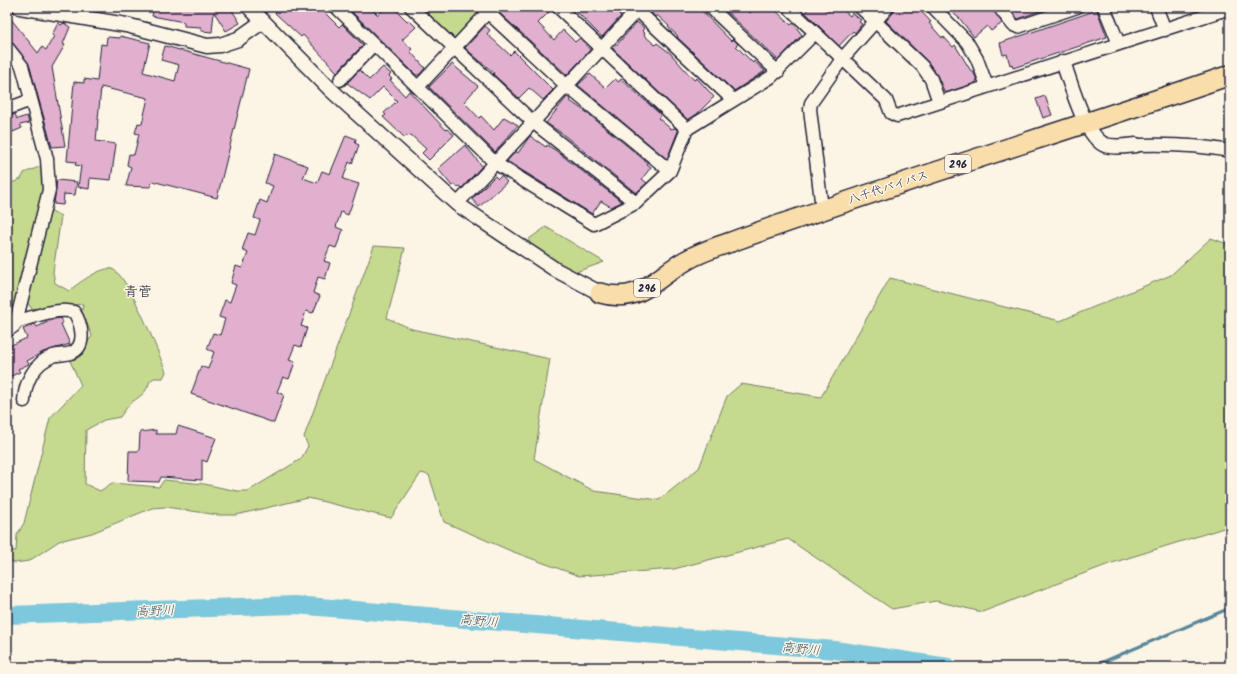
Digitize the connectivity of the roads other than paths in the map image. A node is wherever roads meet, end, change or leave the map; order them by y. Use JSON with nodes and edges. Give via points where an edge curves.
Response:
{"nodes":[{"id":1,"x":20,"y":7,"type":"edge"},
{"id":2,"x":249,"y":7,"type":"edge"},
{"id":3,"x":336,"y":7,"type":"edge"},
{"id":4,"x":411,"y":7,"type":"edge"},
{"id":5,"x":558,"y":7,"type":"edge"},
{"id":6,"x":710,"y":7,"type":"edge"},
{"id":7,"x":788,"y":7,"type":"edge"},
{"id":8,"x":860,"y":7,"type":"edge"},
{"id":9,"x":888,"y":7,"type":"edge"},
{"id":10,"x":933,"y":7,"type":"edge"},
{"id":11,"x":999,"y":7,"type":"edge"},
{"id":12,"x":1077,"y":7,"type":"edge"},
{"id":13,"x":1104,"y":7,"type":"edge"},
{"id":14,"x":1156,"y":7,"type":"edge"},
{"id":15,"x":637,"y":8,"type":"edge"},
{"id":16,"x":1230,"y":8,"type":"edge"},
{"id":17,"x":40,"y":9,"type":"edge"},
{"id":18,"x":485,"y":10,"type":"edge"},
{"id":19,"x":1054,"y":10,"type":"edge"},
{"id":20,"x":1205,"y":11,"type":"edge"},
{"id":21,"x":262,"y":22,"type":"junction"},
{"id":22,"x":875,"y":22,"type":"junction"},
{"id":23,"x":1165,"y":30,"type":"junction"},
{"id":24,"x":815,"y":33,"type":"junction"},
{"id":25,"x":374,"y":44,"type":"junction"},
{"id":26,"x":1119,"y":44,"type":"junction"},
{"id":27,"x":7,"y":47,"type":"edge"},
{"id":28,"x":455,"y":47,"type":"junction"},
{"id":29,"x":601,"y":48,"type":"junction"},
{"id":30,"x":842,"y":59,"type":"junction"},
{"id":31,"x":1064,"y":62,"type":"junction"},
{"id":32,"x":778,"y":72,"type":"junction"},
{"id":33,"x":1230,"y":75,"type":"edge"},
{"id":34,"x":340,"y":80,"type":"dead end"},
{"id":35,"x":567,"y":86,"type":"junction"},
{"id":36,"x":987,"y":86,"type":"junction"},
{"id":37,"x":418,"y":87,"type":"junction"},
{"id":38,"x":31,"y":100,"type":"junction"},
{"id":39,"x":732,"y":100,"type":"junction"},
{"id":40,"x":939,"y":102,"type":"junction"},
{"id":41,"x":7,"y":109,"type":"edge"},
{"id":42,"x":533,"y":122,"type":"junction"},
{"id":43,"x":1086,"y":122,"type":"junction"},
{"id":44,"x":687,"y":129,"type":"junction"},
{"id":45,"x":1136,"y":145,"type":"joint"},
{"id":46,"x":1230,"y":151,"type":"edge"},
{"id":47,"x":495,"y":162,"type":"junction"},
{"id":48,"x":670,"y":171,"type":"junction"},
{"id":49,"x":636,"y":203,"type":"junction"},
{"id":50,"x":457,"y":204,"type":"junction"},
{"id":51,"x":822,"y":209,"type":"junction"},
{"id":52,"x":600,"y":293,"type":"joint"},
{"id":53,"x":16,"y":322,"type":"junction"},
{"id":54,"x":7,"y":332,"type":"edge"},
{"id":55,"x":24,"y":401,"type":"dead end"}],
"edges":[{"from":1,"to":17,"type":"street"},
{"from":2,"to":21,"type":"street"},
{"from":3,"to":25,"type":"street"},
{"from":4,"to":28,"type":"street"},
{"from":5,"to":29,"type":"street"},
{"from":6,"to":32,"type":"street"},
{"from":7,"to":24,"type":"street"},
{"from":8,"to":22,"type":"street"},
{"from":9,"to":22,"type":"street"},
{"from":10,"to":36,"type":"street","via":[[967,42],[977,59]]},
{"from":11,"to":19,"type":"street","via":[[1018,27]]},
{"from":12,"to":19,"type":"street"},
{"from":13,"to":26,"type":"street"},
{"from":14,"to":23,"type":"street"},
{"from":15,"to":29,"type":"street"},
{"from":15,"to":39,"type":"street"},
{"from":16,"to":20,"type":"street"},
{"from":17,"to":21,"type":"street","via":[[126,25],[206,46],[220,45],[238,39]]},
{"from":18,"to":28,"type":"street"},
{"from":18,"to":35,"type":"street"},
{"from":20,"to":23,"type":"street"},
{"from":21,"to":50,"type":"street","via":[[331,90]]},
{"from":22,"to":30,"type":"street"},
{"from":22,"to":40,"type":"street","via":[[922,66],[931,79]]},
{"from":23,"to":26,"type":"street"},
{"from":24,"to":30,"type":"street"},
{"from":24,"to":32,"type":"street"},
{"from":25,"to":34,"type":"street"},
{"from":25,"to":37,"type":"street"},
{"from":26,"to":31,"type":"street"},
{"from":27,"to":38,"type":"street","via":[[22,66]]},
{"from":28,"to":37,"type":"street"},
{"from":28,"to":42,"type":"street"},
{"from":29,"to":35,"type":"street"},
{"from":29,"to":44,"type":"street"},
{"from":30,"to":40,"type":"street","via":[[886,100],[891,113],[897,116]]},
{"from":30,"to":51,"type":"street","via":[[814,96],[810,109]]},
{"from":31,"to":36,"type":"street"},
{"from":31,"to":43,"type":"street"},
{"from":32,"to":39,"type":"street"},
{"from":33,"to":43,"type":"highway","name":"八千代バイパス","number":"296"},
{"from":35,"to":42,"type":"street"},
{"from":35,"to":48,"type":"street"},
{"from":36,"to":40,"type":"street"},
{"from":37,"to":47,"type":"street"},
{"from":38,"to":41,"type":"street"},
{"from":38,"to":53,"type":"street","via":[[47,160],[49,190]]},
{"from":39,"to":44,"type":"street"},
{"from":42,"to":47,"type":"street"},
{"from":42,"to":49,"type":"street"},
{"from":43,"to":45,"type":"street","via":[[1104,145]]},
{"from":43,"to":51,"type":"highway","name":"八千代バイパス","number":"296"},
{"from":44,"to":48,"type":"street"},
{"from":45,"to":46,"type":"street","via":[[1207,146]]},
{"from":47,"to":49,"type":"street","via":[[594,224]]},
{"from":47,"to":50,"type":"street"},
{"from":48,"to":49,"type":"street"},
{"from":50,"to":52,"type":"street","via":[[556,270]]},
{"from":51,"to":52,"type":"highway","name":"八千代バイパス","number":"296","via":[[688,259],[638,293],[614,297]]},
{"from":53,"to":54,"type":"street"},
{"from":53,"to":55,"type":"street","via":[[53,312],[70,311],[74,312],[80,321],[82,335],[79,347],[72,352],[42,362],[33,371],[28,380]]}]}
